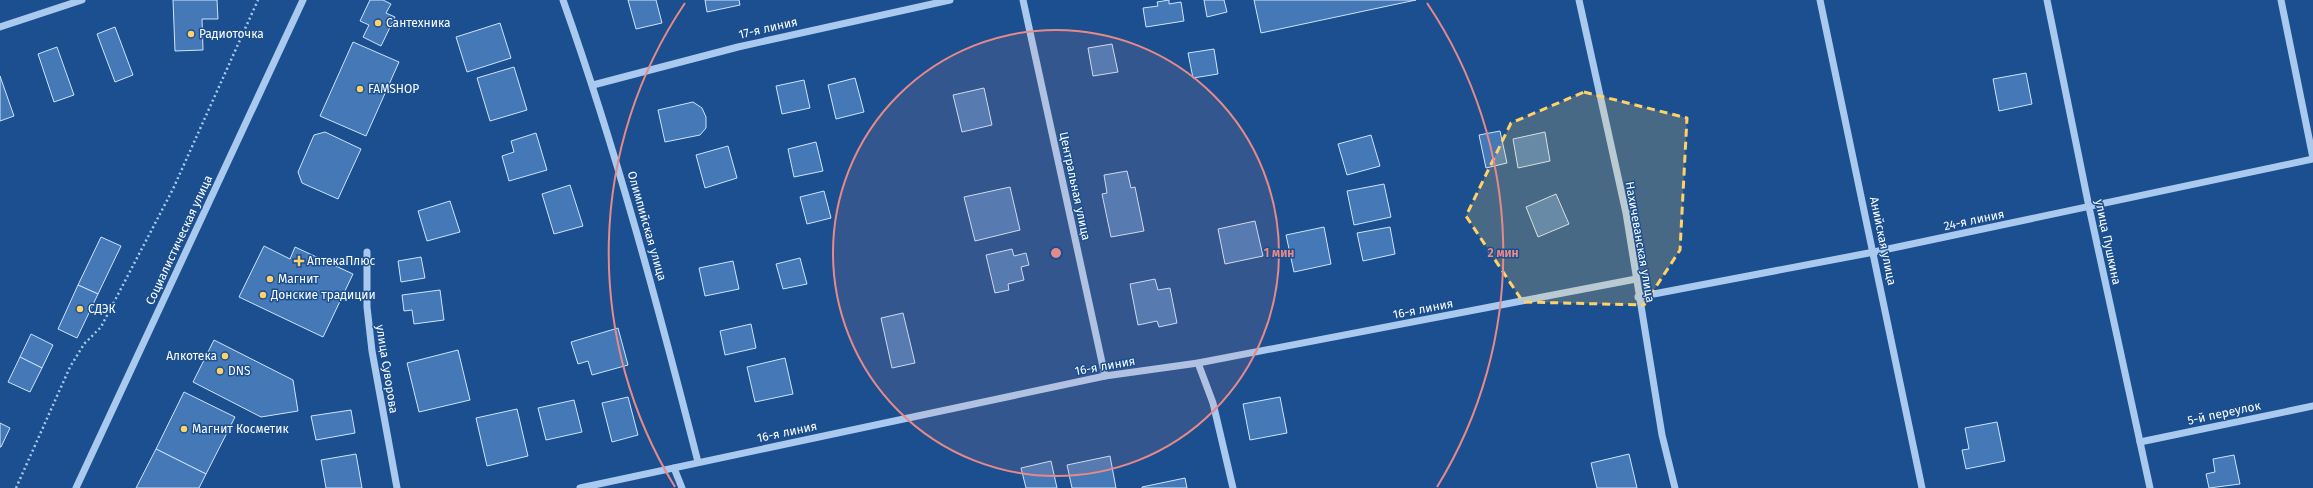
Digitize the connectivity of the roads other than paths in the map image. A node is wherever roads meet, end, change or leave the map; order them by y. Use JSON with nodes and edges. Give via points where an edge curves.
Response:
{"nodes":[{"id":1,"x":82,"y":0,"type":"edge"},
{"id":2,"x":303,"y":0,"type":"edge"},
{"id":3,"x":562,"y":0,"type":"edge"},
{"id":4,"x":950,"y":0,"type":"edge"},
{"id":5,"x":1023,"y":0,"type":"edge"},
{"id":6,"x":1579,"y":0,"type":"edge"},
{"id":7,"x":1820,"y":0,"type":"edge"},
{"id":8,"x":2047,"y":0,"type":"edge"},
{"id":9,"x":2280,"y":0,"type":"edge"},
{"id":10,"x":0,"y":27,"type":"edge"},
{"id":11,"x":593,"y":85,"type":"junction"},
{"id":12,"x":2313,"y":159,"type":"edge"},
{"id":13,"x":2089,"y":207,"type":"junction"},
{"id":14,"x":367,"y":252,"type":"dead end"},
{"id":15,"x":1874,"y":252,"type":"junction"},
{"id":16,"x":1636,"y":279,"type":"junction"},
{"id":17,"x":1638,"y":297,"type":"junction"},
{"id":18,"x":1198,"y":363,"type":"junction"},
{"id":19,"x":1105,"y":376,"type":"junction"},
{"id":20,"x":2313,"y":406,"type":"edge"},
{"id":21,"x":2140,"y":442,"type":"junction"},
{"id":22,"x":698,"y":462,"type":"junction"},
{"id":23,"x":674,"y":468,"type":"junction"},
{"id":24,"x":76,"y":488,"type":"edge"},
{"id":25,"x":397,"y":488,"type":"edge"},
{"id":26,"x":580,"y":488,"type":"edge"},
{"id":27,"x":682,"y":488,"type":"edge"},
{"id":28,"x":1233,"y":488,"type":"edge"},
{"id":29,"x":1675,"y":488,"type":"edge"},
{"id":30,"x":1922,"y":488,"type":"edge"},
{"id":31,"x":2150,"y":488,"type":"edge"}],
"edges":[{"from":1,"to":10,"type":"street"},
{"from":2,"to":24,"type":"street","name":"Социалистическая улица"},
{"from":3,"to":11,"type":"street","name":"Олимпийская улица"},
{"from":4,"to":11,"type":"street","name":"17-я линия","via":[[738,46]]},
{"from":5,"to":19,"type":"street","name":"Центральная улица"},
{"from":6,"to":16,"type":"street","name":"Нахичеванская улица","via":[[1626,213]]},
{"from":7,"to":15,"type":"street","name":"Анийская улица"},
{"from":8,"to":13,"type":"street","name":"улица Пушкина"},
{"from":9,"to":12,"type":"street"},
{"from":11,"to":22,"type":"street","name":"Олимпийская улица","via":[[633,216]]},
{"from":12,"to":13,"type":"street","name":"24-я линия"},
{"from":13,"to":15,"type":"street","name":"24-я линия"},
{"from":13,"to":21,"type":"street","name":"улица Пушкина"},
{"from":14,"to":25,"type":"street","name":"улица Суворова","via":[[367,307],[372,351]]},
{"from":15,"to":17,"type":"street","name":"24-я линия"},
{"from":15,"to":30,"type":"street","name":"Анийская улица"},
{"from":16,"to":17,"type":"street","name":"Нахичеванская улица"},
{"from":16,"to":18,"type":"street","name":"16-я линия"},
{"from":17,"to":29,"type":"street","name":"Нахичеванская улица","via":[[1662,436]]},
{"from":18,"to":19,"type":"street","name":"16-я линия"},
{"from":18,"to":28,"type":"street","via":[[1213,403]]},
{"from":19,"to":22,"type":"street","name":"16-я линия"},
{"from":20,"to":21,"type":"street","name":"5-й переулок"},
{"from":21,"to":31,"type":"street","name":"улица Пушкина"},
{"from":22,"to":23,"type":"street","name":"16-я линия"},
{"from":23,"to":26,"type":"street","name":"16-я линия"},
{"from":23,"to":27,"type":"street"}]}
